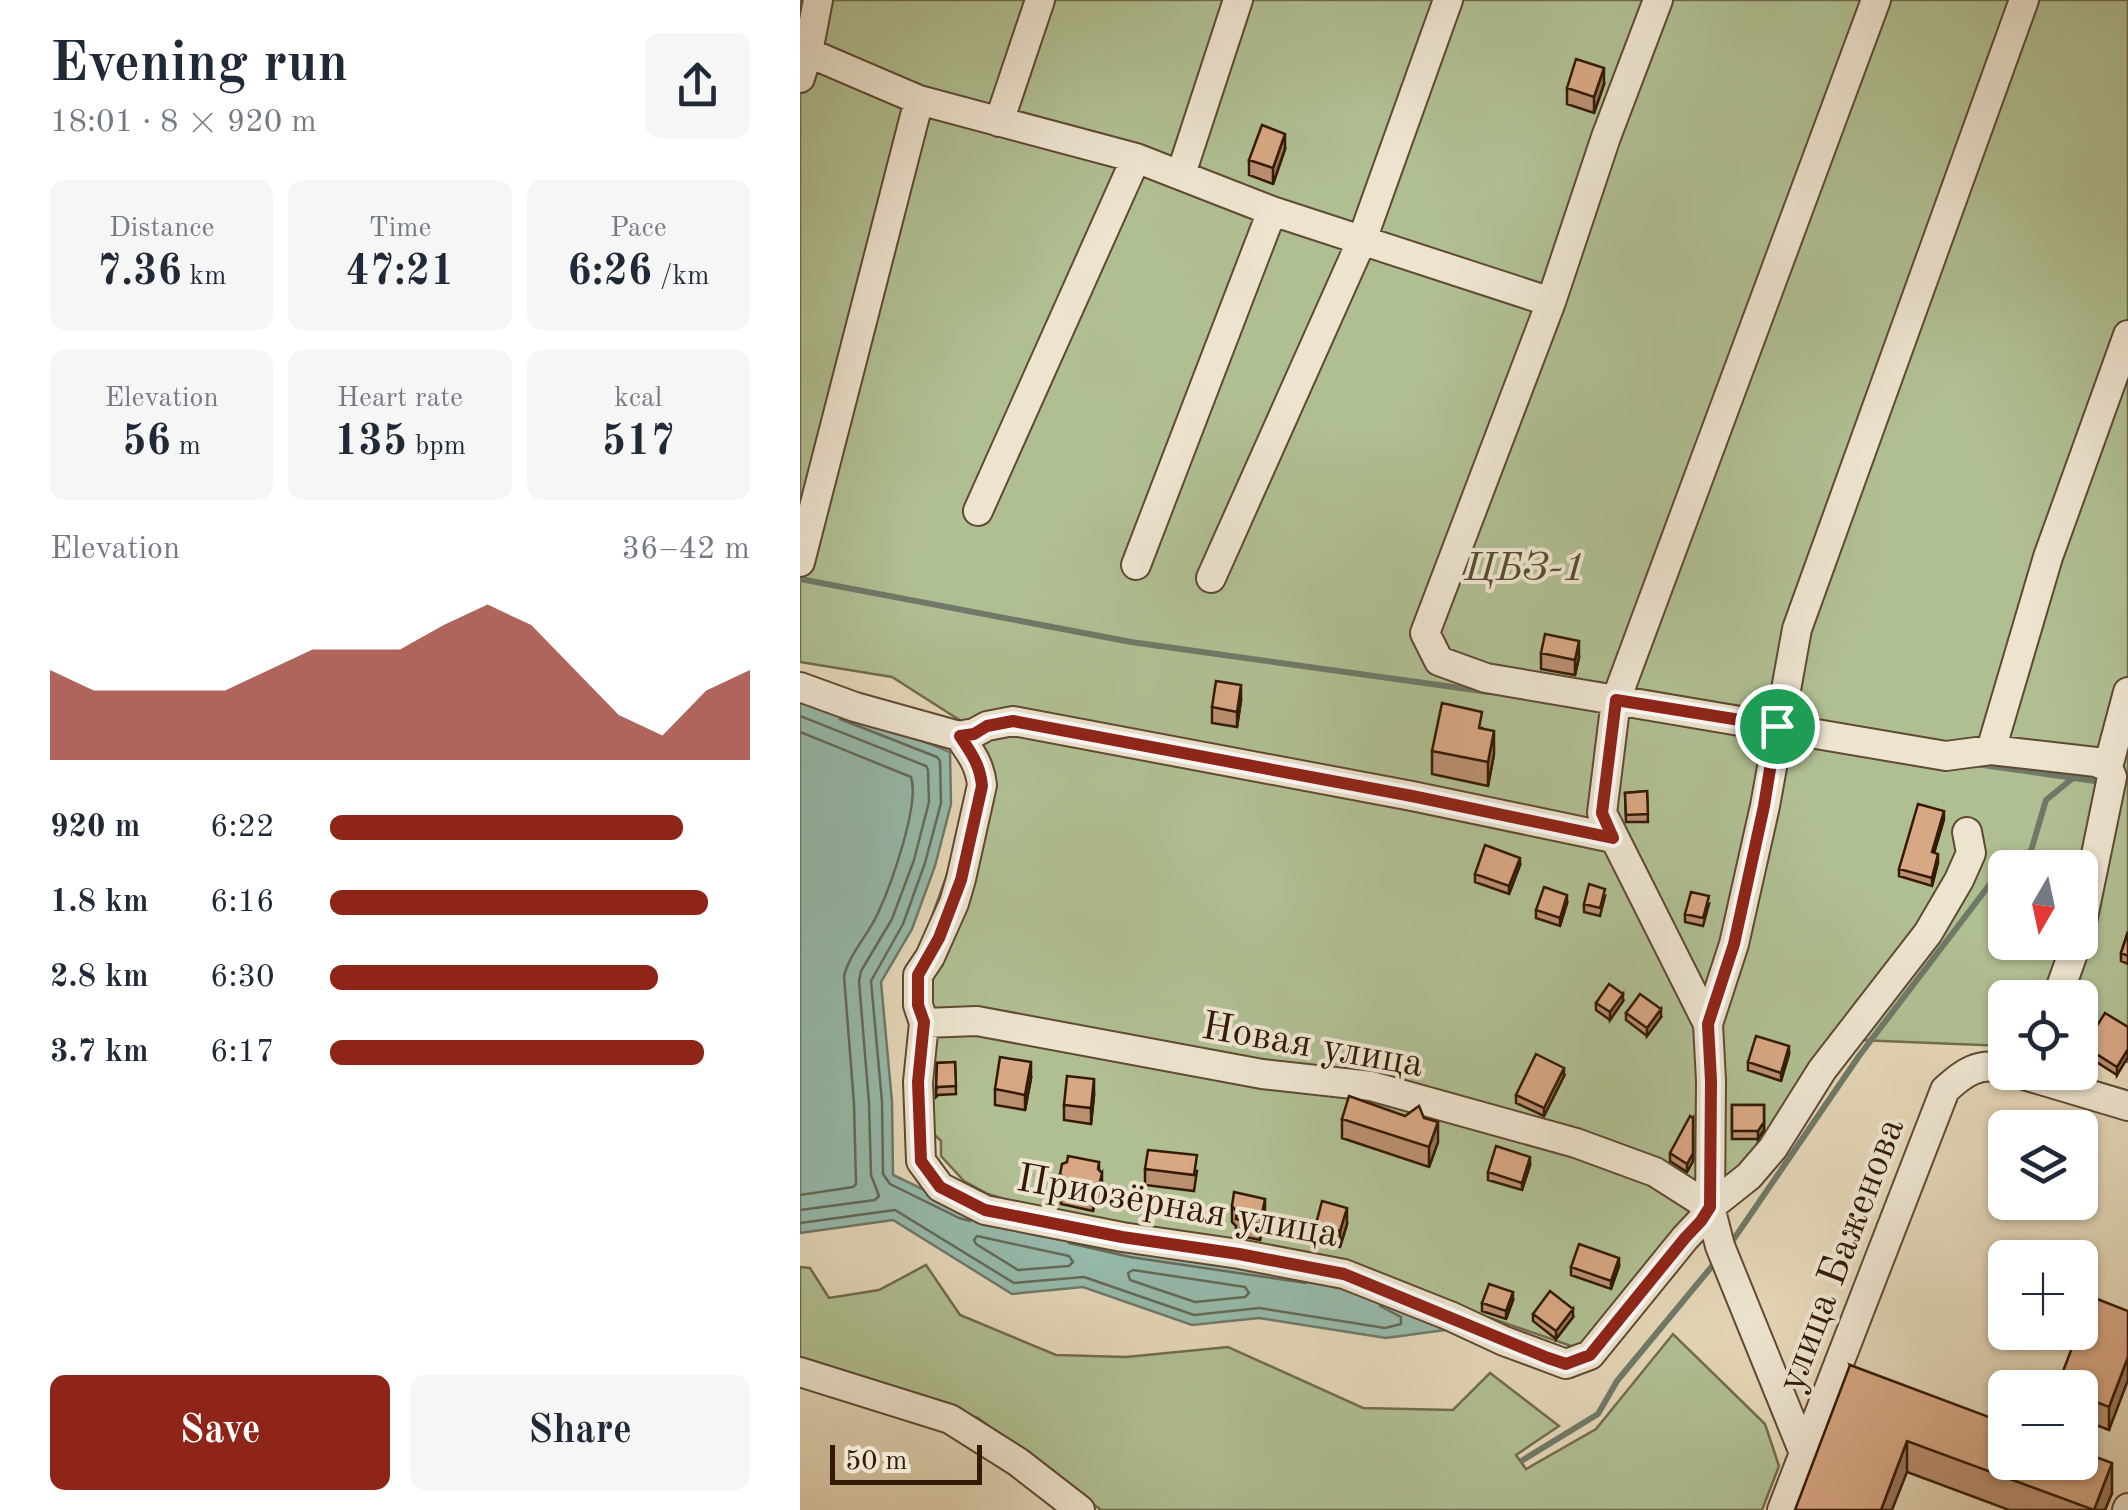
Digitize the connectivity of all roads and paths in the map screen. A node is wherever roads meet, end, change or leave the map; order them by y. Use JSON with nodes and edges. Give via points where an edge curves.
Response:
{"nodes":[{"id":1,"x":818,"y":0,"type":"edge"},
{"id":2,"x":1040,"y":0,"type":"edge"},
{"id":3,"x":1238,"y":0,"type":"edge"},
{"id":4,"x":1448,"y":0,"type":"edge"},
{"id":5,"x":1658,"y":0,"type":"edge"},
{"id":6,"x":1876,"y":0,"type":"edge"},
{"id":7,"x":2024,"y":0,"type":"edge"},
{"id":8,"x":803,"y":60,"type":"edge"},
{"id":9,"x":919,"y":100,"type":"junction"},
{"id":10,"x":999,"y":122,"type":"junction"},
{"id":11,"x":1136,"y":158,"type":"junction"},
{"id":12,"x":1181,"y":174,"type":"junction"},
{"id":13,"x":1272,"y":211,"type":"junction"},
{"id":14,"x":1362,"y":240,"type":"junction"},
{"id":15,"x":1551,"y":302,"type":"junction"},
{"id":16,"x":2128,"y":335,"type":"edge"},
{"id":17,"x":978,"y":511,"type":"dead end"},
{"id":18,"x":800,"y":562,"type":"edge"},
{"id":19,"x":1136,"y":565,"type":"dead end"},
{"id":20,"x":1211,"y":578,"type":"dead end"},
{"id":21,"x":800,"y":688,"type":"edge"},
{"id":22,"x":2128,"y":692,"type":"edge"},
{"id":23,"x":1616,"y":700,"type":"junction"},
{"id":24,"x":1777,"y":726,"type":"junction"},
{"id":25,"x":960,"y":736,"type":"junction"},
{"id":26,"x":1991,"y":750,"type":"junction"},
{"id":27,"x":2108,"y":767,"type":"junction"},
{"id":28,"x":1967,"y":832,"type":"dead end"},
{"id":29,"x":1613,"y":838,"type":"junction"},
{"id":30,"x":2097,"y":850,"type":"edge"},
{"id":31,"x":924,"y":1022,"type":"junction"},
{"id":32,"x":1708,"y":1024,"type":"junction"},
{"id":33,"x":1988,"y":1067,"type":"edge"},
{"id":34,"x":2074,"y":1090,"type":"edge"},
{"id":35,"x":2128,"y":1106,"type":"edge"},
{"id":36,"x":1710,"y":1207,"type":"junction"},
{"id":37,"x":800,"y":1372,"type":"edge"},
{"id":38,"x":1804,"y":1453,"type":"junction"},
{"id":39,"x":1080,"y":1510,"type":"edge"},
{"id":40,"x":1782,"y":1510,"type":"edge"}],
"edges":[{"from":1,"to":8,"type":"street"},
{"from":2,"to":10,"type":"street"},
{"from":3,"to":12,"type":"street"},
{"from":4,"to":14,"type":"street"},
{"from":5,"to":15,"type":"street"},
{"from":6,"to":23,"type":"street"},
{"from":7,"to":24,"type":"street","via":[[1797,629]]},
{"from":8,"to":9,"type":"street"},
{"from":9,"to":10,"type":"street"},
{"from":9,"to":18,"type":"street"},
{"from":10,"to":11,"type":"street"},
{"from":11,"to":12,"type":"street"},
{"from":11,"to":17,"type":"street"},
{"from":12,"to":13,"type":"street"},
{"from":13,"to":14,"type":"street"},
{"from":13,"to":19,"type":"street"},
{"from":14,"to":15,"type":"street"},
{"from":14,"to":20,"type":"street"},
{"from":15,"to":23,"type":"street","via":[[1424,633],[1439,661],[1486,678]]},
{"from":16,"to":26,"type":"street","via":[[2048,557]]},
{"from":21,"to":25,"type":"street"},
{"from":22,"to":27,"type":"street"},
{"from":23,"to":24,"type":"street"},
{"from":23,"to":29,"type":"street","via":[[1602,813]]},
{"from":24,"to":26,"type":"street","via":[[1946,756]]},
{"from":24,"to":32,"type":"street","via":[[1734,944]]},
{"from":25,"to":29,"type":"street","via":[[1013,721]]},
{"from":25,"to":31,"type":"street","via":[[974,755],[982,786],[958,891],[918,975]]},
{"from":26,"to":27,"type":"street"},
{"from":27,"to":30,"type":"street","via":[[2112,776]]},
{"from":28,"to":36,"type":"street","name":"Приозёрная улица","via":[[1971,853],[1928,933],[1822,1070],[1773,1148]]},
{"from":29,"to":32,"type":"street"},
{"from":31,"to":36,"type":"street","name":"Новая улица","via":[[976,1021],[1262,1074],[1371,1086],[1655,1172]]},
{"from":31,"to":36,"type":"street","name":"Приозёрная улица","via":[[921,1161],[940,1187],[985,1210],[1344,1274],[1566,1364],[1590,1355]]},
{"from":32,"to":36,"type":"street"},
{"from":33,"to":38,"type":"street","name":"улица Баженова","via":[[1960,1076],[1945,1090]]},
{"from":34,"to":35,"type":"street","name":"улица Баженова"},
{"from":36,"to":38,"type":"street"},
{"from":37,"to":39,"type":"street","via":[[950,1419]]},
{"from":38,"to":40,"type":"street","name":"улица Баженова"}]}
